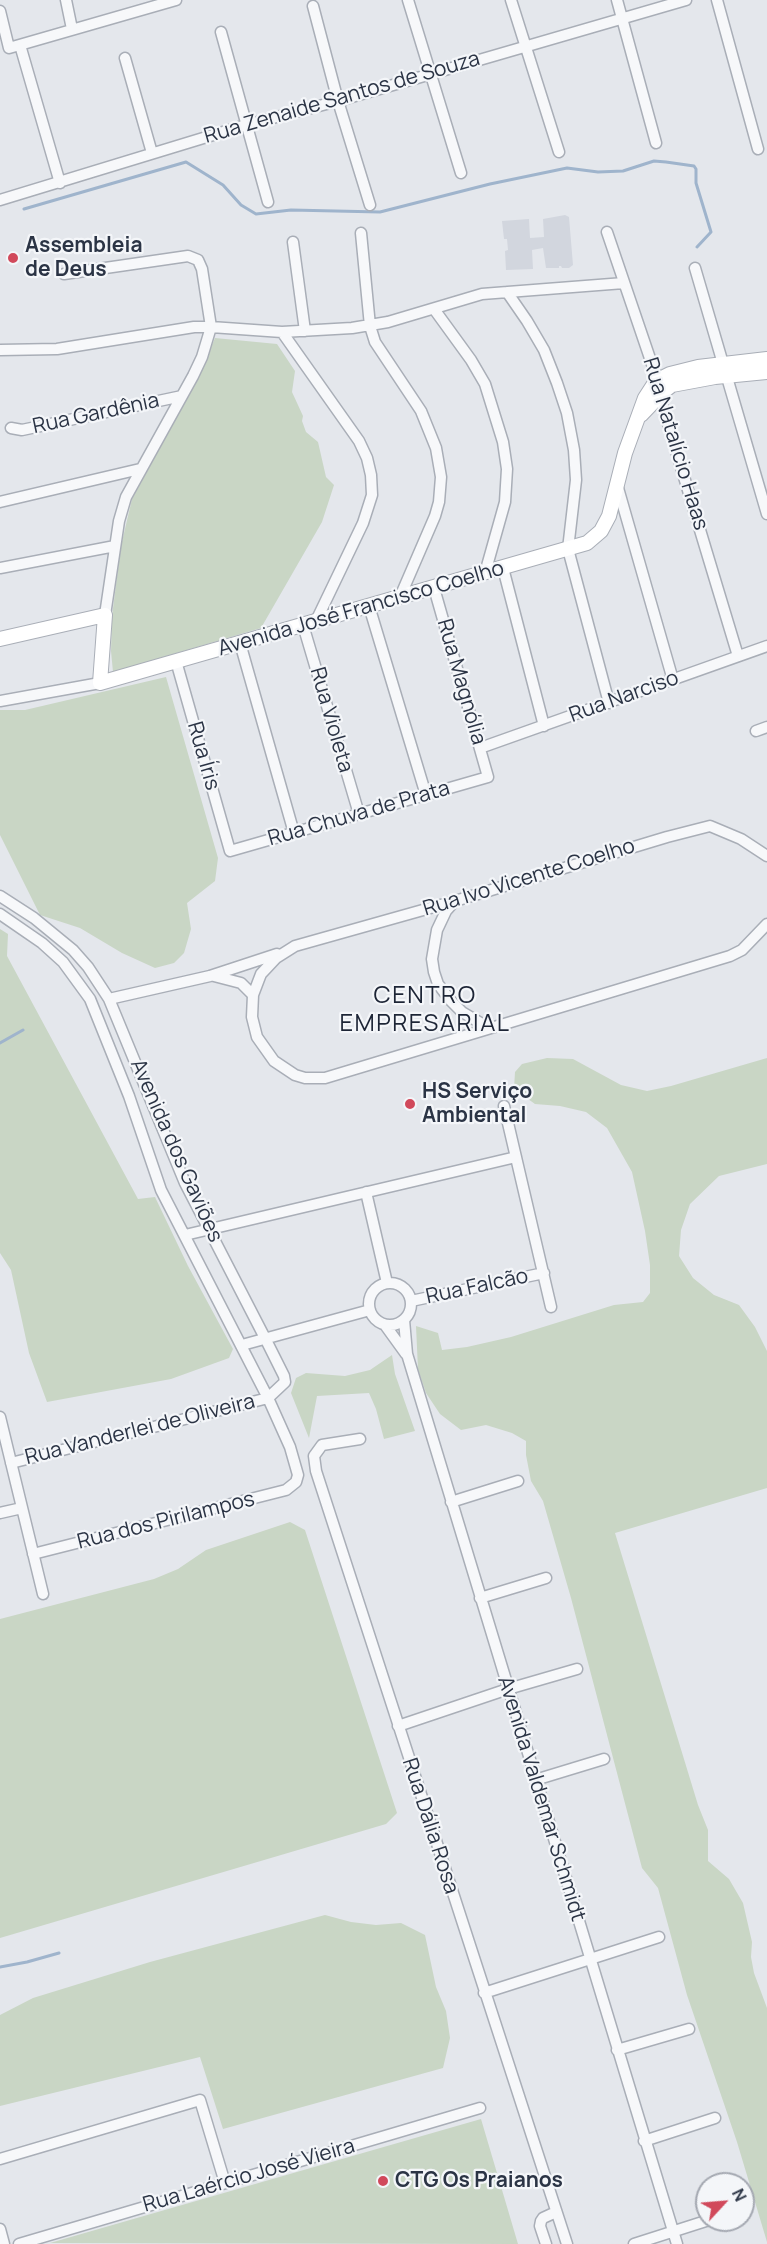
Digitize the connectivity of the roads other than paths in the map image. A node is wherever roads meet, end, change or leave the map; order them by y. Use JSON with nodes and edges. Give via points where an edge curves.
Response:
{"nodes":[{"id":1,"x":66,"y":0,"type":"edge"},
{"id":2,"x":176,"y":0,"type":"edge"},
{"id":3,"x":408,"y":0,"type":"edge"},
{"id":4,"x":511,"y":0,"type":"edge"},
{"id":5,"x":616,"y":0,"type":"edge"},
{"id":6,"x":686,"y":0,"type":"edge"},
{"id":7,"x":717,"y":0,"type":"edge"},
{"id":8,"x":137,"y":5,"type":"edge"},
{"id":9,"x":313,"y":6,"type":"dead end"},
{"id":10,"x":0,"y":11,"type":"edge"},
{"id":11,"x":622,"y":18,"type":"junction"},
{"id":12,"x":72,"y":29,"type":"junction"},
{"id":13,"x":221,"y":32,"type":"dead end"},
{"id":14,"x":14,"y":46,"type":"junction"},
{"id":15,"x":526,"y":46,"type":"junction"},
{"id":16,"x":125,"y":58,"type":"dead end"},
{"id":17,"x":429,"y":74,"type":"junction"},
{"id":18,"x":338,"y":101,"type":"junction"},
{"id":19,"x":246,"y":125,"type":"junction"},
{"id":20,"x":656,"y":143,"type":"dead end"},
{"id":21,"x":758,"y":149,"type":"dead end"},
{"id":22,"x":559,"y":152,"type":"dead end"},
{"id":23,"x":153,"y":153,"type":"junction"},
{"id":24,"x":461,"y":173,"type":"dead end"},
{"id":25,"x":60,"y":183,"type":"junction"},
{"id":26,"x":0,"y":200,"type":"edge"},
{"id":27,"x":268,"y":202,"type":"dead end"},
{"id":28,"x":370,"y":205,"type":"dead end"},
{"id":29,"x":607,"y":232,"type":"dead end"},
{"id":30,"x":361,"y":233,"type":"dead end"},
{"id":31,"x":293,"y":242,"type":"dead end"},
{"id":32,"x":695,"y":268,"type":"dead end"},
{"id":33,"x":64,"y":274,"type":"dead end"},
{"id":34,"x":624,"y":283,"type":"junction"},
{"id":35,"x":507,"y":292,"type":"junction"},
{"id":36,"x":434,"y":309,"type":"junction"},
{"id":37,"x":370,"y":326,"type":"junction"},
{"id":38,"x":211,"y":327,"type":"junction"},
{"id":39,"x":305,"y":331,"type":"junction"},
{"id":40,"x":282,"y":332,"type":"junction"},
{"id":41,"x":1,"y":348,"type":"edge"},
{"id":42,"x":767,"y":359,"type":"edge"},
{"id":43,"x":725,"y":370,"type":"junction"},
{"id":44,"x":767,"y":372,"type":"edge"},
{"id":45,"x":657,"y":381,"type":"junction"},
{"id":46,"x":660,"y":395,"type":"junction"},
{"id":47,"x":182,"y":396,"type":"junction"},
{"id":48,"x":637,"y":418,"type":"junction"},
{"id":49,"x":11,"y":428,"type":"dead end"},
{"id":50,"x":140,"y":470,"type":"junction"},
{"id":51,"x":618,"y":488,"type":"junction"},
{"id":52,"x":0,"y":502,"type":"edge"},
{"id":53,"x":767,"y":514,"type":"edge"},
{"id":54,"x":115,"y":546,"type":"junction"},
{"id":55,"x":568,"y":549,"type":"junction"},
{"id":56,"x":0,"y":568,"type":"edge"},
{"id":57,"x":503,"y":568,"type":"junction"},
{"id":58,"x":485,"y":573,"type":"junction"},
{"id":59,"x":434,"y":588,"type":"junction"},
{"id":60,"x":400,"y":597,"type":"junction"},
{"id":61,"x":369,"y":606,"type":"junction"},
{"id":62,"x":105,"y":615,"type":"junction"},
{"id":63,"x":310,"y":623,"type":"junction"},
{"id":64,"x":0,"y":639,"type":"edge"},
{"id":65,"x":240,"y":643,"type":"junction"},
{"id":66,"x":767,"y":646,"type":"edge"},
{"id":67,"x":738,"y":656,"type":"junction"},
{"id":68,"x":176,"y":661,"type":"junction"},
{"id":69,"x":673,"y":680,"type":"junction"},
{"id":70,"x":100,"y":683,"type":"junction"},
{"id":71,"x":0,"y":701,"type":"edge"},
{"id":72,"x":609,"y":702,"type":"junction"},
{"id":73,"x":544,"y":726,"type":"junction"},
{"id":74,"x":480,"y":748,"type":"junction"},
{"id":75,"x":488,"y":777,"type":"joint"},
{"id":76,"x":426,"y":795,"type":"junction"},
{"id":77,"x":359,"y":814,"type":"junction"},
{"id":78,"x":294,"y":833,"type":"junction"},
{"id":79,"x":230,"y":851,"type":"joint"},
{"id":80,"x":767,"y":856,"type":"edge"},
{"id":81,"x":0,"y":896,"type":"edge"},
{"id":82,"x":455,"y":901,"type":"junction"},
{"id":83,"x":0,"y":914,"type":"edge"},
{"id":84,"x":767,"y":924,"type":"edge"},
{"id":85,"x":73,"y":950,"type":"junction"},
{"id":86,"x":286,"y":950,"type":"junction"},
{"id":87,"x":63,"y":962,"type":"junction"},
{"id":88,"x":210,"y":975,"type":"junction"},
{"id":89,"x":253,"y":995,"type":"junction"},
{"id":90,"x":109,"y":999,"type":"junction"},
{"id":91,"x":489,"y":1028,"type":"junction"},
{"id":92,"x":148,"y":1090,"type":"junction"},
{"id":93,"x":129,"y":1096,"type":"junction"},
{"id":94,"x":504,"y":1106,"type":"dead end"},
{"id":95,"x":516,"y":1157,"type":"junction"},
{"id":96,"x":366,"y":1192,"type":"junction"},
{"id":97,"x":209,"y":1229,"type":"junction"},
{"id":98,"x":184,"y":1235,"type":"junction"},
{"id":99,"x":544,"y":1273,"type":"junction"},
{"id":100,"x":387,"y":1282,"type":"junction"},
{"id":101,"x":411,"y":1301,"type":"junction"},
{"id":102,"x":551,"y":1307,"type":"dead end"},
{"id":103,"x":370,"y":1310,"type":"junction"},
{"id":104,"x":404,"y":1320,"type":"junction"},
{"id":105,"x":385,"y":1324,"type":"junction"},
{"id":106,"x":266,"y":1340,"type":"junction"},
{"id":107,"x":242,"y":1345,"type":"junction"},
{"id":108,"x":407,"y":1354,"type":"junction"},
{"id":109,"x":268,"y":1398,"type":"junction"},
{"id":110,"x":0,"y":1417,"type":"edge"},
{"id":111,"x":360,"y":1439,"type":"dead end"},
{"id":112,"x":11,"y":1463,"type":"junction"},
{"id":113,"x":518,"y":1481,"type":"dead end"},
{"id":114,"x":296,"y":1482,"type":"joint"},
{"id":115,"x":451,"y":1502,"type":"junction"},
{"id":116,"x":22,"y":1508,"type":"junction"},
{"id":117,"x":0,"y":1513,"type":"edge"},
{"id":118,"x":33,"y":1554,"type":"junction"},
{"id":119,"x":546,"y":1578,"type":"dead end"},
{"id":120,"x":43,"y":1594,"type":"dead end"},
{"id":121,"x":480,"y":1598,"type":"junction"},
{"id":122,"x":578,"y":1669,"type":"dead end"},
{"id":123,"x":508,"y":1689,"type":"junction"},
{"id":124,"x":398,"y":1726,"type":"junction"},
{"id":125,"x":604,"y":1759,"type":"dead end"},
{"id":126,"x":535,"y":1780,"type":"junction"},
{"id":127,"x":659,"y":1937,"type":"dead end"},
{"id":128,"x":589,"y":1959,"type":"junction"},
{"id":129,"x":484,"y":1993,"type":"junction"},
{"id":130,"x":689,"y":2029,"type":"dead end"},
{"id":131,"x":617,"y":2050,"type":"junction"},
{"id":132,"x":480,"y":2108,"type":"dead end"},
{"id":133,"x":715,"y":2118,"type":"dead end"},
{"id":134,"x":644,"y":2140,"type":"junction"},
{"id":135,"x":0,"y":2160,"type":"edge"},
{"id":136,"x":225,"y":2183,"type":"junction"},
{"id":137,"x":556,"y":2212,"type":"junction"},
{"id":138,"x":695,"y":2225,"type":"edge"},
{"id":139,"x":0,"y":2229,"type":"edge"},
{"id":140,"x":673,"y":2232,"type":"junction"},
{"id":141,"x":4,"y":2244,"type":"edge"},
{"id":142,"x":19,"y":2244,"type":"edge"},
{"id":143,"x":546,"y":2244,"type":"edge"},
{"id":144,"x":567,"y":2244,"type":"edge"},
{"id":145,"x":634,"y":2244,"type":"edge"},
{"id":146,"x":677,"y":2244,"type":"edge"}],
"edges":[{"from":1,"to":12,"type":"street"},
{"from":2,"to":8,"type":"street"},
{"from":3,"to":17,"type":"street"},
{"from":4,"to":15,"type":"street"},
{"from":5,"to":11,"type":"street"},
{"from":6,"to":11,"type":"street","name":"Rua Zenaide Santos de Souza"},
{"from":7,"to":21,"type":"street"},
{"from":8,"to":12,"type":"street"},
{"from":9,"to":18,"type":"street"},
{"from":10,"to":14,"type":"street"},
{"from":11,"to":15,"type":"street","name":"Rua Zenaide Santos de Souza"},
{"from":11,"to":20,"type":"street"},
{"from":12,"to":14,"type":"street"},
{"from":13,"to":19,"type":"street"},
{"from":14,"to":25,"type":"street"},
{"from":15,"to":17,"type":"street","name":"Rua Zenaide Santos de Souza"},
{"from":15,"to":22,"type":"street"},
{"from":16,"to":23,"type":"street"},
{"from":17,"to":18,"type":"street","name":"Rua Zenaide Santos de Souza"},
{"from":17,"to":24,"type":"street"},
{"from":18,"to":19,"type":"street","name":"Rua Zenaide Santos de Souza"},
{"from":18,"to":28,"type":"street"},
{"from":19,"to":23,"type":"street","name":"Rua Zenaide Santos de Souza"},
{"from":19,"to":27,"type":"street"},
{"from":23,"to":25,"type":"street","name":"Rua Zenaide Santos de Souza"},
{"from":25,"to":26,"type":"street","name":"Rua Zenaide Santos de Souza"},
{"from":29,"to":34,"type":"street","name":"Rua Natalício Haas"},
{"from":30,"to":37,"type":"street"},
{"from":31,"to":39,"type":"street"},
{"from":32,"to":43,"type":"street"},
{"from":33,"to":38,"type":"street","via":[[188,256],[198,260],[202,269]]},
{"from":34,"to":35,"type":"street"},
{"from":34,"to":45,"type":"street","name":"Rua Natalício Haas"},
{"from":35,"to":36,"type":"street","via":[[482,294]]},
{"from":35,"to":55,"type":"street","via":[[544,350],[567,413],[576,480]]},
{"from":36,"to":37,"type":"street"},
{"from":36,"to":58,"type":"street","via":[[480,375],[503,442],[507,469],[505,502]]},
{"from":37,"to":39,"type":"street"},
{"from":37,"to":60,"type":"street","via":[[375,342],[421,411],[440,464],[437,509]]},
{"from":38,"to":40,"type":"street"},
{"from":38,"to":41,"type":"street","via":[[57,349]]},
{"from":38,"to":47,"type":"street","via":[[202,357]]},
{"from":39,"to":40,"type":"street"},
{"from":40,"to":63,"type":"street","via":[[359,441],[371,475],[372,495],[363,522]]},
{"from":42,"to":43,"type":"street","name":"Avenida José Francisco Coelho"},
{"from":43,"to":44,"type":"street","name":"Avenida José Francisco Coelho"},
{"from":43,"to":45,"type":"street","name":"Avenida José Francisco Coelho","via":[[713,363]]},
{"from":43,"to":46,"type":"street","name":"Avenida José Francisco Coelho","via":[[715,377],[672,385]]},
{"from":43,"to":53,"type":"street"},
{"from":45,"to":46,"type":"street","name":"Rua Natalício Haas"},
{"from":45,"to":48,"type":"street","name":"Avenida José Francisco Coelho"},
{"from":46,"to":48,"type":"street","name":"Avenida José Francisco Coelho"},
{"from":46,"to":67,"type":"street","name":"Rua Natalício Haas"},
{"from":47,"to":49,"type":"street","name":"Rua Gardênia","via":[[22,430]]},
{"from":47,"to":50,"type":"street"},
{"from":48,"to":51,"type":"street","name":"Avenida José Francisco Coelho"},
{"from":50,"to":52,"type":"street"},
{"from":50,"to":54,"type":"street","via":[[126,497]]},
{"from":51,"to":55,"type":"street","name":"Avenida José Francisco Coelho","via":[[601,531],[591,541]]},
{"from":51,"to":69,"type":"street"},
{"from":54,"to":56,"type":"street"},
{"from":54,"to":62,"type":"street"},
{"from":55,"to":57,"type":"street","name":"Avenida José Francisco Coelho"},
{"from":55,"to":72,"type":"street"},
{"from":57,"to":58,"type":"street","name":"Avenida José Francisco Coelho"},
{"from":57,"to":73,"type":"street"},
{"from":58,"to":59,"type":"street","name":"Avenida José Francisco Coelho"},
{"from":59,"to":60,"type":"street","name":"Avenida José Francisco Coelho"},
{"from":59,"to":74,"type":"street","name":"Rua Magnólia"},
{"from":60,"to":61,"type":"street","name":"Avenida José Francisco Coelho"},
{"from":61,"to":63,"type":"street","name":"Avenida José Francisco Coelho"},
{"from":61,"to":76,"type":"street"},
{"from":62,"to":64,"type":"street"},
{"from":62,"to":70,"type":"street"},
{"from":63,"to":65,"type":"street","name":"Avenida José Francisco Coelho"},
{"from":63,"to":77,"type":"street","name":"Rua Violeta"},
{"from":65,"to":68,"type":"street","name":"Avenida José Francisco Coelho"},
{"from":65,"to":78,"type":"street"},
{"from":66,"to":67,"type":"street","name":"Rua Narciso"},
{"from":67,"to":69,"type":"street","name":"Rua Narciso"},
{"from":68,"to":70,"type":"street","name":"Avenida José Francisco Coelho"},
{"from":68,"to":79,"type":"street","name":"Rua Íris"},
{"from":69,"to":72,"type":"street","name":"Rua Narciso"},
{"from":70,"to":71,"type":"street","name":"Avenida José Francisco Coelho"},
{"from":72,"to":73,"type":"street","name":"Rua Narciso"},
{"from":73,"to":74,"type":"street","name":"Rua Narciso"},
{"from":74,"to":75,"type":"street","name":"Rua Magnólia"},
{"from":75,"to":76,"type":"street","name":"Rua Chuva de Prata"},
{"from":76,"to":77,"type":"street","name":"Rua Chuva de Prata"},
{"from":77,"to":78,"type":"street","name":"Rua Chuva de Prata"},
{"from":78,"to":79,"type":"street","name":"Rua Chuva de Prata"},
{"from":80,"to":82,"type":"street","name":"Rua Ivo Vicente Coelho","via":[[710,826]]},
{"from":81,"to":85,"type":"street","name":"Avenida dos Gaviões"},
{"from":82,"to":86,"type":"street","name":"Rua Ivo Vicente Coelho"},
{"from":82,"to":91,"type":"street","via":[[437,930],[434,972],[451,1001]]},
{"from":83,"to":87,"type":"street","name":"Avenida dos Gaviões"},
{"from":84,"to":91,"type":"street","name":"Rua Ivo Vicente Coelho","via":[[742,950],[730,956]]},
{"from":85,"to":87,"type":"street","via":[[66,953]]},
{"from":85,"to":90,"type":"street","name":"Avenida dos Gaviões"},
{"from":86,"to":88,"type":"street","name":"Rua Ivo Vicente Coelho"},
{"from":86,"to":89,"type":"street","name":"Rua Ivo Vicente Coelho","via":[[261,974]]},
{"from":87,"to":93,"type":"street","name":"Avenida dos Gaviões","via":[[90,999]]},
{"from":88,"to":89,"type":"street","name":"Rua Ivo Vicente Coelho","via":[[241,983]]},
{"from":88,"to":90,"type":"street","name":"Rua Ivo Vicente Coelho"},
{"from":89,"to":91,"type":"street","name":"Rua Ivo Vicente Coelho","via":[[254,1028],[266,1052],[284,1069],[305,1078],[341,1073]]},
{"from":90,"to":92,"type":"street","name":"Avenida dos Gaviões"},
{"from":92,"to":93,"type":"street","via":[[137,1100]]},
{"from":92,"to":97,"type":"street","name":"Avenida dos Gaviões","via":[[185,1183]]},
{"from":93,"to":98,"type":"street","name":"Avenida dos Gaviões","via":[[161,1190]]},
{"from":94,"to":95,"type":"street"},
{"from":95,"to":96,"type":"street"},
{"from":95,"to":99,"type":"street"},
{"from":96,"to":97,"type":"street"},
{"from":96,"to":100,"type":"street"},
{"from":97,"to":98,"type":"street"},
{"from":97,"to":106,"type":"street","name":"Avenida dos Gaviões"},
{"from":98,"to":107,"type":"street","name":"Avenida dos Gaviões"},
{"from":99,"to":101,"type":"street","name":"Rua Falcão"},
{"from":99,"to":102,"type":"street"},
{"from":100,"to":101,"type":"street","via":[[405,1289]]},
{"from":100,"to":103,"type":"street","via":[[374,1289]]},
{"from":101,"to":104,"type":"street"},
{"from":103,"to":105,"type":"street","via":[[373,1317]]},
{"from":103,"to":106,"type":"street"},
{"from":104,"to":105,"type":"street"},
{"from":104,"to":108,"type":"street"},
{"from":105,"to":108,"type":"street"},
{"from":106,"to":107,"type":"street"},
{"from":106,"to":109,"type":"street","name":"Avenida dos Gaviões","via":[[285,1382]]},
{"from":107,"to":109,"type":"street","name":"Avenida dos Gaviões"},
{"from":108,"to":115,"type":"street","name":"Avenida Valdemar Schmidt"},
{"from":109,"to":112,"type":"street","name":"Rua Vanderlei de Oliveira"},
{"from":109,"to":114,"type":"street","name":"Avenida dos Gaviões","via":[[290,1447],[298,1475]]},
{"from":110,"to":112,"type":"street"},
{"from":111,"to":124,"type":"street","name":"Rua Dália Rosa","via":[[322,1445],[314,1456],[315,1465]]},
{"from":112,"to":116,"type":"street"},
{"from":113,"to":115,"type":"street"},
{"from":114,"to":118,"type":"street","name":"Rua dos Pirilampos","via":[[286,1490]]},
{"from":115,"to":121,"type":"street","name":"Avenida Valdemar Schmidt"},
{"from":116,"to":117,"type":"street"},
{"from":116,"to":118,"type":"street"},
{"from":118,"to":120,"type":"street"},
{"from":119,"to":121,"type":"street"},
{"from":121,"to":123,"type":"street","name":"Avenida Valdemar Schmidt"},
{"from":122,"to":123,"type":"street"},
{"from":123,"to":124,"type":"street"},
{"from":123,"to":126,"type":"street","name":"Avenida Valdemar Schmidt"},
{"from":124,"to":129,"type":"street","name":"Rua Dália Rosa"},
{"from":125,"to":126,"type":"street"},
{"from":126,"to":128,"type":"street","name":"Avenida Valdemar Schmidt"},
{"from":127,"to":128,"type":"street"},
{"from":128,"to":129,"type":"street"},
{"from":128,"to":131,"type":"street","name":"Avenida Valdemar Schmidt"},
{"from":129,"to":137,"type":"street","name":"Rua Dália Rosa"},
{"from":130,"to":131,"type":"street"},
{"from":131,"to":134,"type":"street","name":"Avenida Valdemar Schmidt"},
{"from":132,"to":136,"type":"street","name":"Rua Laércio José Vieira"},
{"from":133,"to":134,"type":"street"},
{"from":134,"to":140,"type":"street","name":"Avenida Valdemar Schmidt"},
{"from":135,"to":136,"type":"street","via":[[201,2100]]},
{"from":136,"to":142,"type":"street","name":"Rua Laércio José Vieira"},
{"from":137,"to":143,"type":"street","via":[[541,2221]]},
{"from":137,"to":144,"type":"street","name":"Rua Dália Rosa"},
{"from":138,"to":140,"type":"street"},
{"from":139,"to":141,"type":"street"},
{"from":140,"to":145,"type":"street"},
{"from":140,"to":146,"type":"street","name":"Avenida Valdemar Schmidt"}]}
